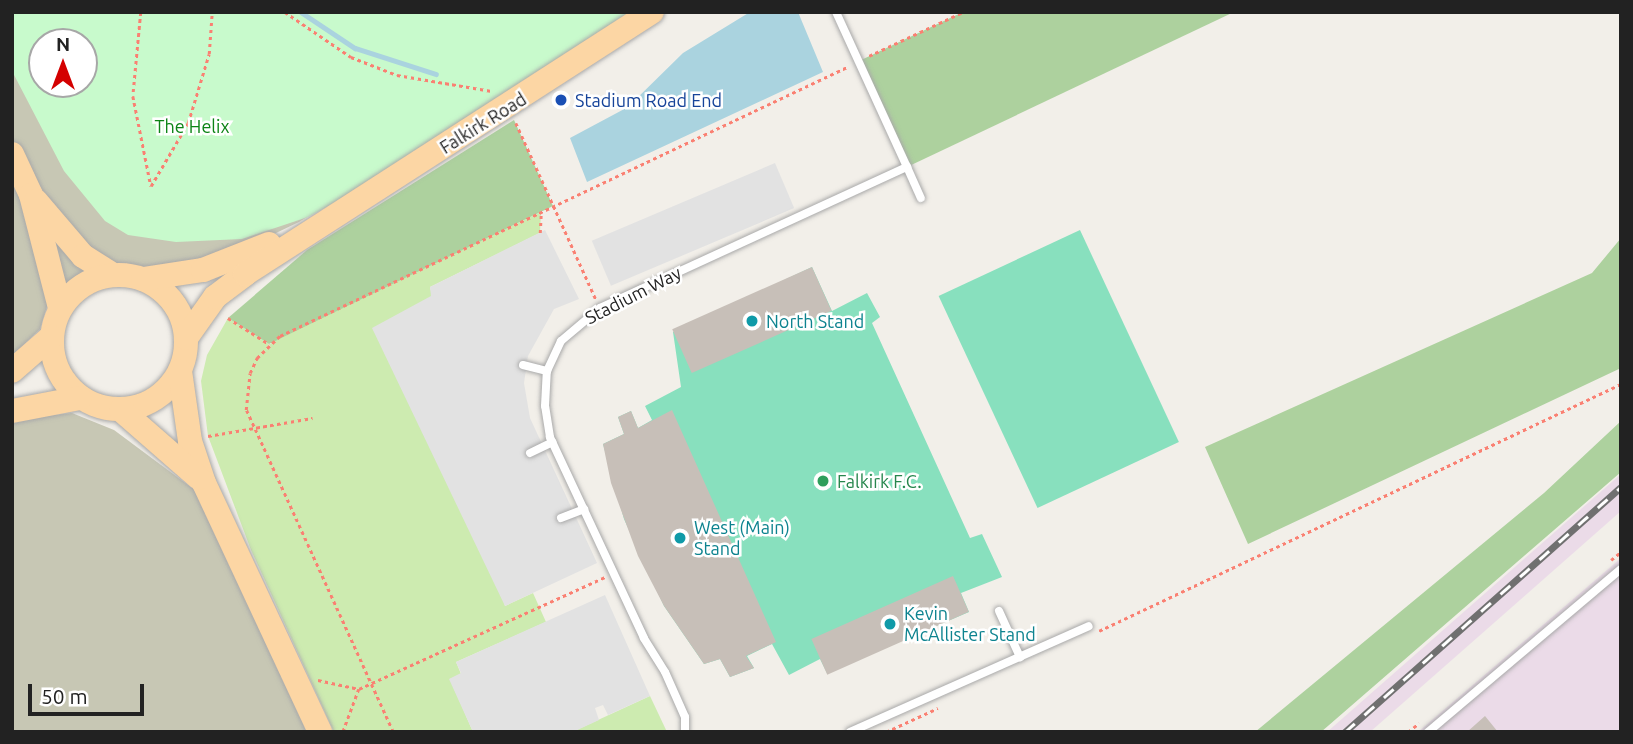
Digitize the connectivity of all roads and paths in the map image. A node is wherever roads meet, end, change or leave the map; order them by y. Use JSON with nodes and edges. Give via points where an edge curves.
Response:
{"nodes":[{"id":1,"x":141,"y":12,"type":"edge"},
{"id":2,"x":212,"y":12,"type":"edge"},
{"id":3,"x":285,"y":12,"type":"edge"},
{"id":4,"x":652,"y":12,"type":"edge"},
{"id":5,"x":836,"y":12,"type":"edge"},
{"id":6,"x":963,"y":12,"type":"edge"},
{"id":7,"x":859,"y":61,"type":"junction"},
{"id":8,"x":509,"y":108,"type":"junction"},
{"id":9,"x":12,"y":154,"type":"edge"},
{"id":10,"x":907,"y":167,"type":"junction"},
{"id":11,"x":31,"y":195,"type":"junction"},
{"id":12,"x":921,"y":198,"type":"dead end"},
{"id":13,"x":553,"y":206,"type":"junction"},
{"id":14,"x":541,"y":212,"type":"junction"},
{"id":15,"x":312,"y":230,"type":"junction"},
{"id":16,"x":540,"y":233,"type":"dead end"},
{"id":17,"x":113,"y":275,"type":"junction"},
{"id":18,"x":143,"y":279,"type":"junction"},
{"id":19,"x":60,"y":308,"type":"junction"},
{"id":20,"x":600,"y":308,"type":"junction"},
{"id":21,"x":228,"y":318,"type":"dead end"},
{"id":22,"x":51,"y":337,"type":"junction"},
{"id":23,"x":186,"y":338,"type":"junction"},
{"id":24,"x":269,"y":344,"type":"junction"},
{"id":25,"x":523,"y":365,"type":"dead end"},
{"id":26,"x":12,"y":371,"type":"edge"},
{"id":27,"x":180,"y":371,"type":"junction"},
{"id":28,"x":547,"y":371,"type":"junction"},
{"id":29,"x":1621,"y":384,"type":"edge"},
{"id":30,"x":80,"y":398,"type":"junction"},
{"id":31,"x":121,"y":410,"type":"junction"},
{"id":32,"x":12,"y":411,"type":"edge"},
{"id":33,"x":312,"y":418,"type":"dead end"},
{"id":34,"x":253,"y":428,"type":"junction"},
{"id":35,"x":208,"y":436,"type":"dead end"},
{"id":36,"x":553,"y":442,"type":"junction"},
{"id":37,"x":530,"y":453,"type":"dead end"},
{"id":38,"x":204,"y":483,"type":"junction"},
{"id":39,"x":584,"y":509,"type":"junction"},
{"id":40,"x":561,"y":518,"type":"dead end"},
{"id":41,"x":1621,"y":569,"type":"edge"},
{"id":42,"x":613,"y":573,"type":"junction"},
{"id":43,"x":999,"y":611,"type":"dead end"},
{"id":44,"x":1091,"y":630,"type":"joint"},
{"id":45,"x":1020,"y":657,"type":"junction"},
{"id":46,"x":308,"y":677,"type":"dead end"},
{"id":47,"x":370,"y":684,"type":"junction"},
{"id":48,"x":359,"y":689,"type":"junction"},
{"id":49,"x":942,"y":705,"type":"dead end"},
{"id":50,"x":320,"y":732,"type":"edge"},
{"id":51,"x":343,"y":732,"type":"edge"},
{"id":52,"x":393,"y":732,"type":"edge"},
{"id":53,"x":685,"y":732,"type":"edge"},
{"id":54,"x":850,"y":732,"type":"edge"},
{"id":55,"x":886,"y":732,"type":"edge"},
{"id":56,"x":1428,"y":732,"type":"edge"}],
"edges":[{"from":1,"to":2,"type":"path","via":[[133,96],[151,186],[188,122],[209,54]]},
{"from":3,"to":8,"type":"path","via":[[351,57],[397,75],[495,92]]},
{"from":4,"to":8,"type":"main road","name":"Falkirk Road"},
{"from":5,"to":7,"type":"lane"},
{"from":6,"to":7,"type":"path"},
{"from":7,"to":10,"type":"lane"},
{"from":7,"to":13,"type":"path"},
{"from":8,"to":13,"type":"path"},
{"from":8,"to":15,"type":"main road","name":"Falkirk Road"},
{"from":9,"to":11,"type":"main road"},
{"from":10,"to":12,"type":"lane"},
{"from":10,"to":20,"type":"lane","name":"Stadium Way"},
{"from":11,"to":17,"type":"main road","via":[[83,256]]},
{"from":11,"to":19,"type":"main road"},
{"from":13,"to":14,"type":"path"},
{"from":13,"to":20,"type":"path"},
{"from":14,"to":16,"type":"path"},
{"from":14,"to":24,"type":"path"},
{"from":15,"to":18,"type":"main road","name":"Falkirk Road","via":[[202,270]]},
{"from":15,"to":23,"type":"main road","name":"Falkirk Road","via":[[215,297]]},
{"from":17,"to":18,"type":"main road"},
{"from":17,"to":19,"type":"main road","via":[[74,291]]},
{"from":18,"to":23,"type":"main road","via":[[173,302]]},
{"from":19,"to":22,"type":"main road"},
{"from":20,"to":28,"type":"lane","name":"Stadium Way","via":[[561,341]]},
{"from":21,"to":24,"type":"path"},
{"from":22,"to":26,"type":"main road"},
{"from":22,"to":30,"type":"main road","via":[[53,360],[63,382]]},
{"from":23,"to":27,"type":"main road"},
{"from":24,"to":34,"type":"path","via":[[250,373],[246,392]]},
{"from":25,"to":28,"type":"lane"},
{"from":27,"to":31,"type":"main road","via":[[156,399]]},
{"from":27,"to":38,"type":"main road","via":[[190,441]]},
{"from":28,"to":36,"type":"lane","name":"Stadium Way","via":[[545,406]]},
{"from":29,"to":44,"type":"path"},
{"from":30,"to":31,"type":"main road","via":[[99,408]]},
{"from":30,"to":32,"type":"main road"},
{"from":31,"to":38,"type":"main road"},
{"from":33,"to":34,"type":"path"},
{"from":34,"to":35,"type":"path"},
{"from":34,"to":47,"type":"path"},
{"from":36,"to":37,"type":"lane"},
{"from":36,"to":39,"type":"lane","name":"Stadium Way"},
{"from":38,"to":50,"type":"main road"},
{"from":39,"to":40,"type":"lane"},
{"from":39,"to":42,"type":"lane","name":"Stadium Way"},
{"from":41,"to":56,"type":"lane"},
{"from":42,"to":47,"type":"path"},
{"from":42,"to":53,"type":"lane","name":"Stadium Way","via":[[680,706]]},
{"from":43,"to":45,"type":"lane"},
{"from":44,"to":45,"type":"lane"},
{"from":45,"to":54,"type":"lane"},
{"from":46,"to":48,"type":"path"},
{"from":47,"to":48,"type":"path"},
{"from":47,"to":52,"type":"path"},
{"from":48,"to":51,"type":"path"},
{"from":49,"to":55,"type":"path"}]}
